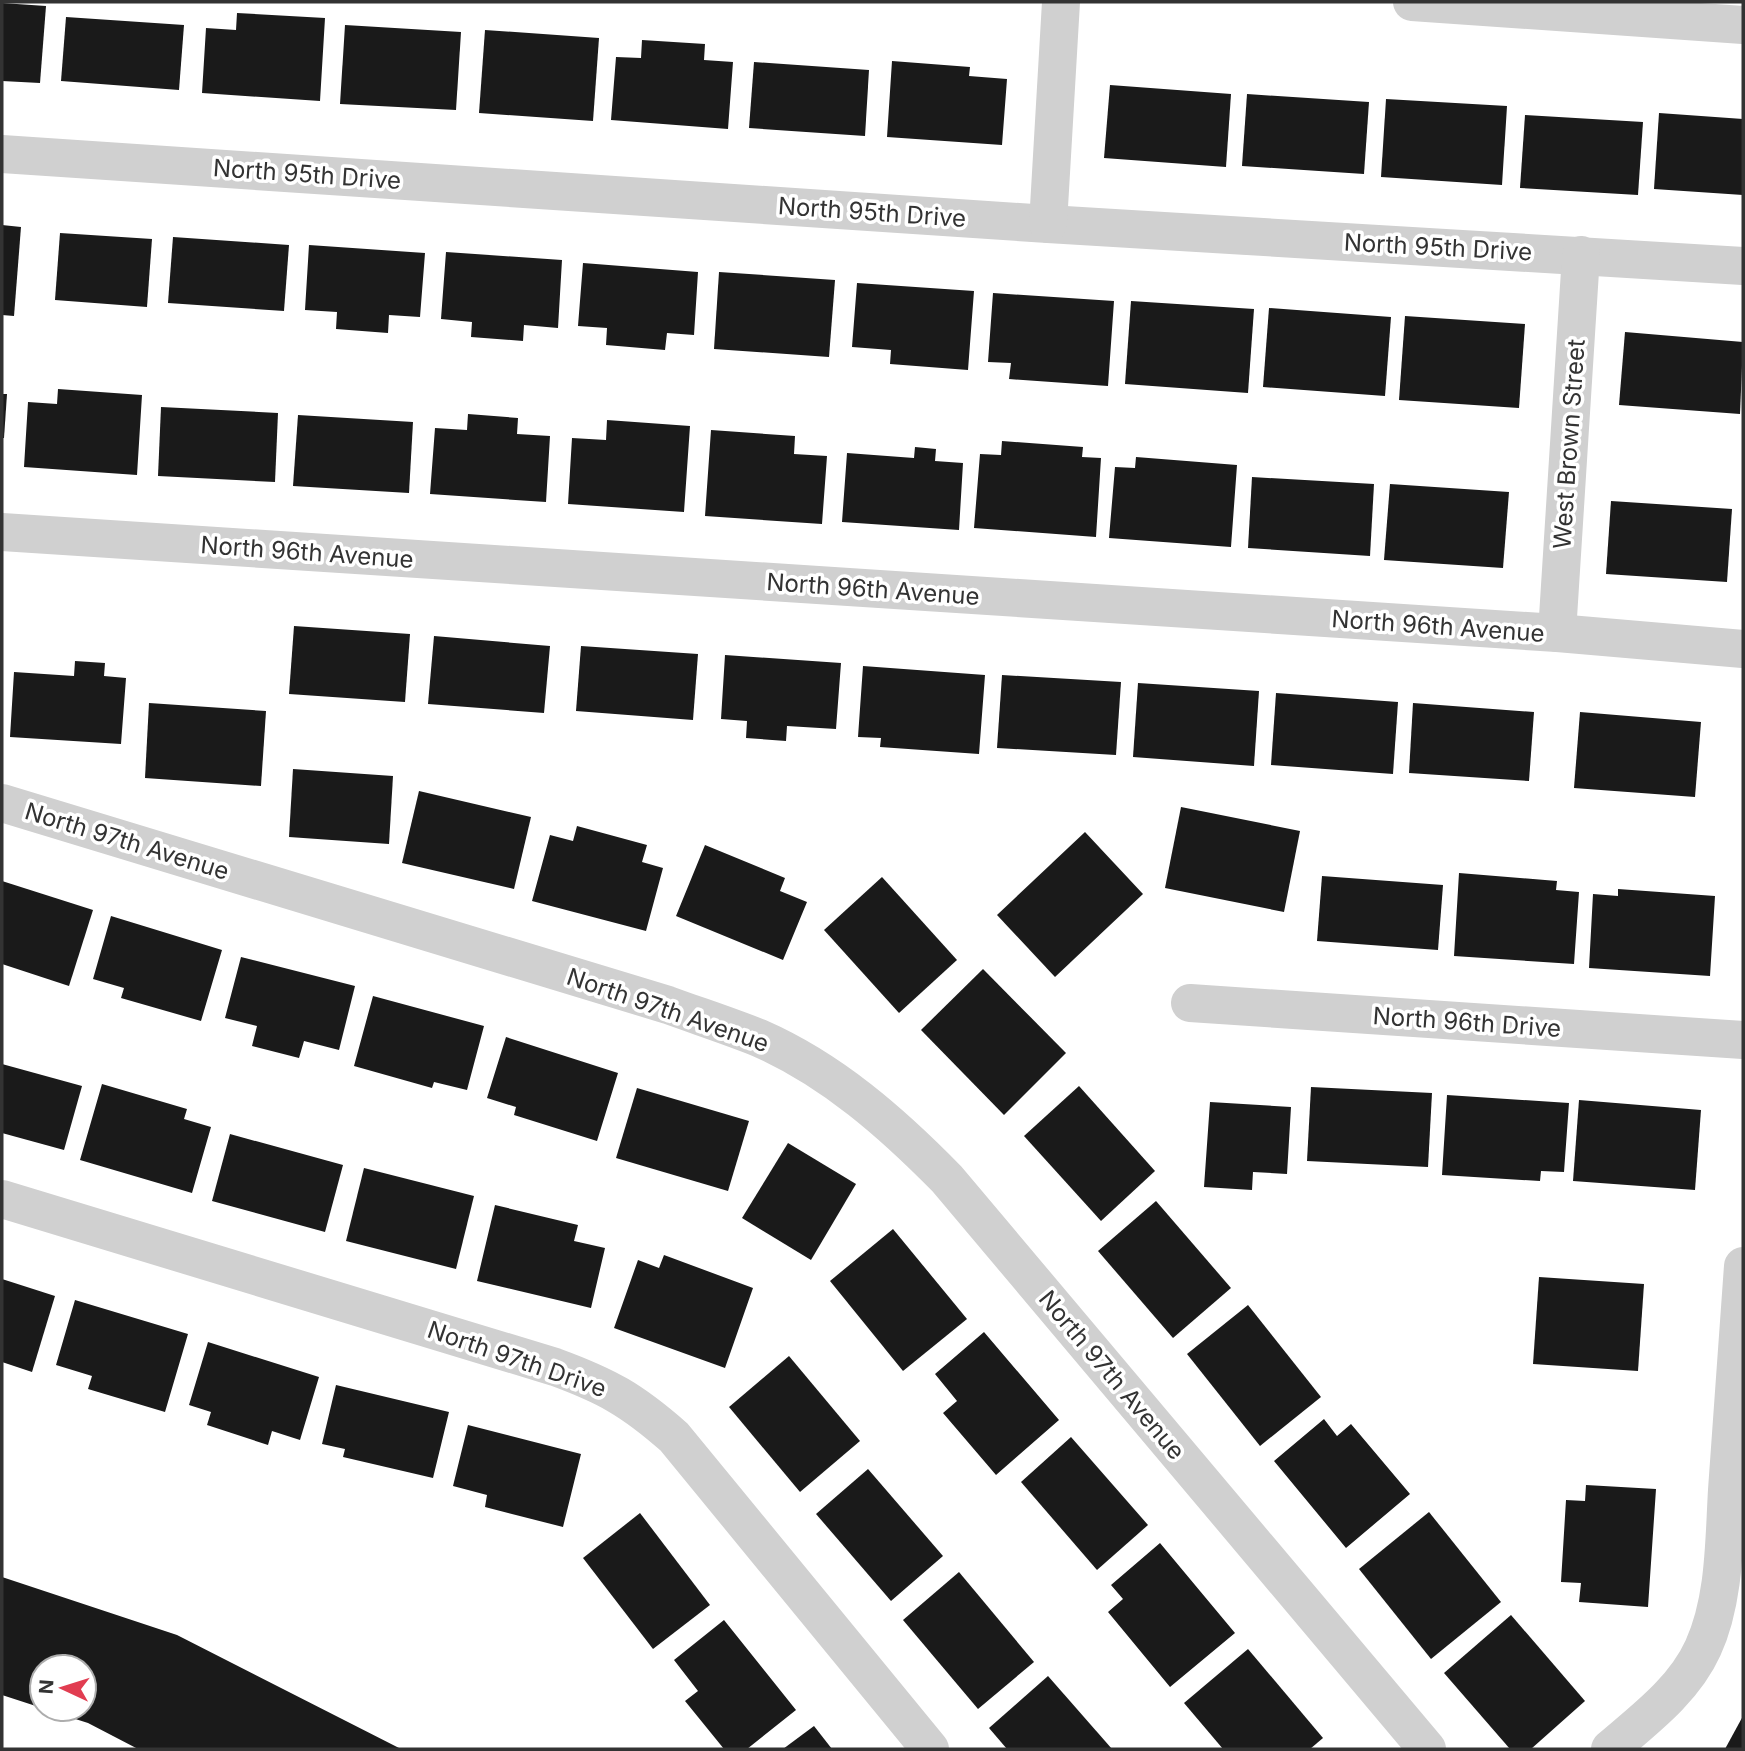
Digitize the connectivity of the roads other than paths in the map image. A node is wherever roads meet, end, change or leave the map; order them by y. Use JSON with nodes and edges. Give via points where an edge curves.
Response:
{"nodes":[{"id":1,"x":1061,"y":2,"type":"edge"},
{"id":2,"x":1412,"y":2,"type":"edge"},
{"id":3,"x":1743,"y":25,"type":"edge"},
{"id":4,"x":2,"y":154,"type":"edge"},
{"id":5,"x":1048,"y":224,"type":"junction"},
{"id":6,"x":1581,"y":255,"type":"junction"},
{"id":7,"x":1743,"y":266,"type":"edge"},
{"id":8,"x":2,"y":532,"type":"edge"},
{"id":9,"x":1557,"y":634,"type":"junction"},
{"id":10,"x":1743,"y":649,"type":"edge"},
{"id":11,"x":2,"y":803,"type":"edge"},
{"id":12,"x":1190,"y":1003,"type":"dead end"},
{"id":13,"x":1743,"y":1040,"type":"edge"},
{"id":14,"x":2,"y":1199,"type":"edge"},
{"id":15,"x":1743,"y":1266,"type":"edge"},
{"id":16,"x":930,"y":1749,"type":"edge"},
{"id":17,"x":1427,"y":1749,"type":"edge"},
{"id":18,"x":1610,"y":1749,"type":"edge"}],
"edges":[{"from":1,"to":5,"type":"street"},
{"from":2,"to":3,"type":"street"},
{"from":4,"to":5,"type":"street","name":"North 95th Drive"},
{"from":5,"to":6,"type":"street","name":"North 95th Drive"},
{"from":6,"to":7,"type":"street","name":"North 95th Drive"},
{"from":6,"to":9,"type":"street","name":"West Brown Street"},
{"from":8,"to":9,"type":"street","name":"North 96th Avenue"},
{"from":9,"to":10,"type":"street","name":"North 96th Avenue"},
{"from":11,"to":17,"type":"street","name":"North 97th Avenue","via":[[668,1005],[761,1040],[848,1090],[903,1134],[947,1179]]},
{"from":12,"to":13,"type":"street","name":"North 96th Drive"},
{"from":14,"to":16,"type":"street","name":"North 97th Drive","via":[[555,1367],[616,1392],[674,1437]]},
{"from":15,"to":18,"type":"street","via":[[1722,1564],[1710,1628],[1680,1685]]}]}
